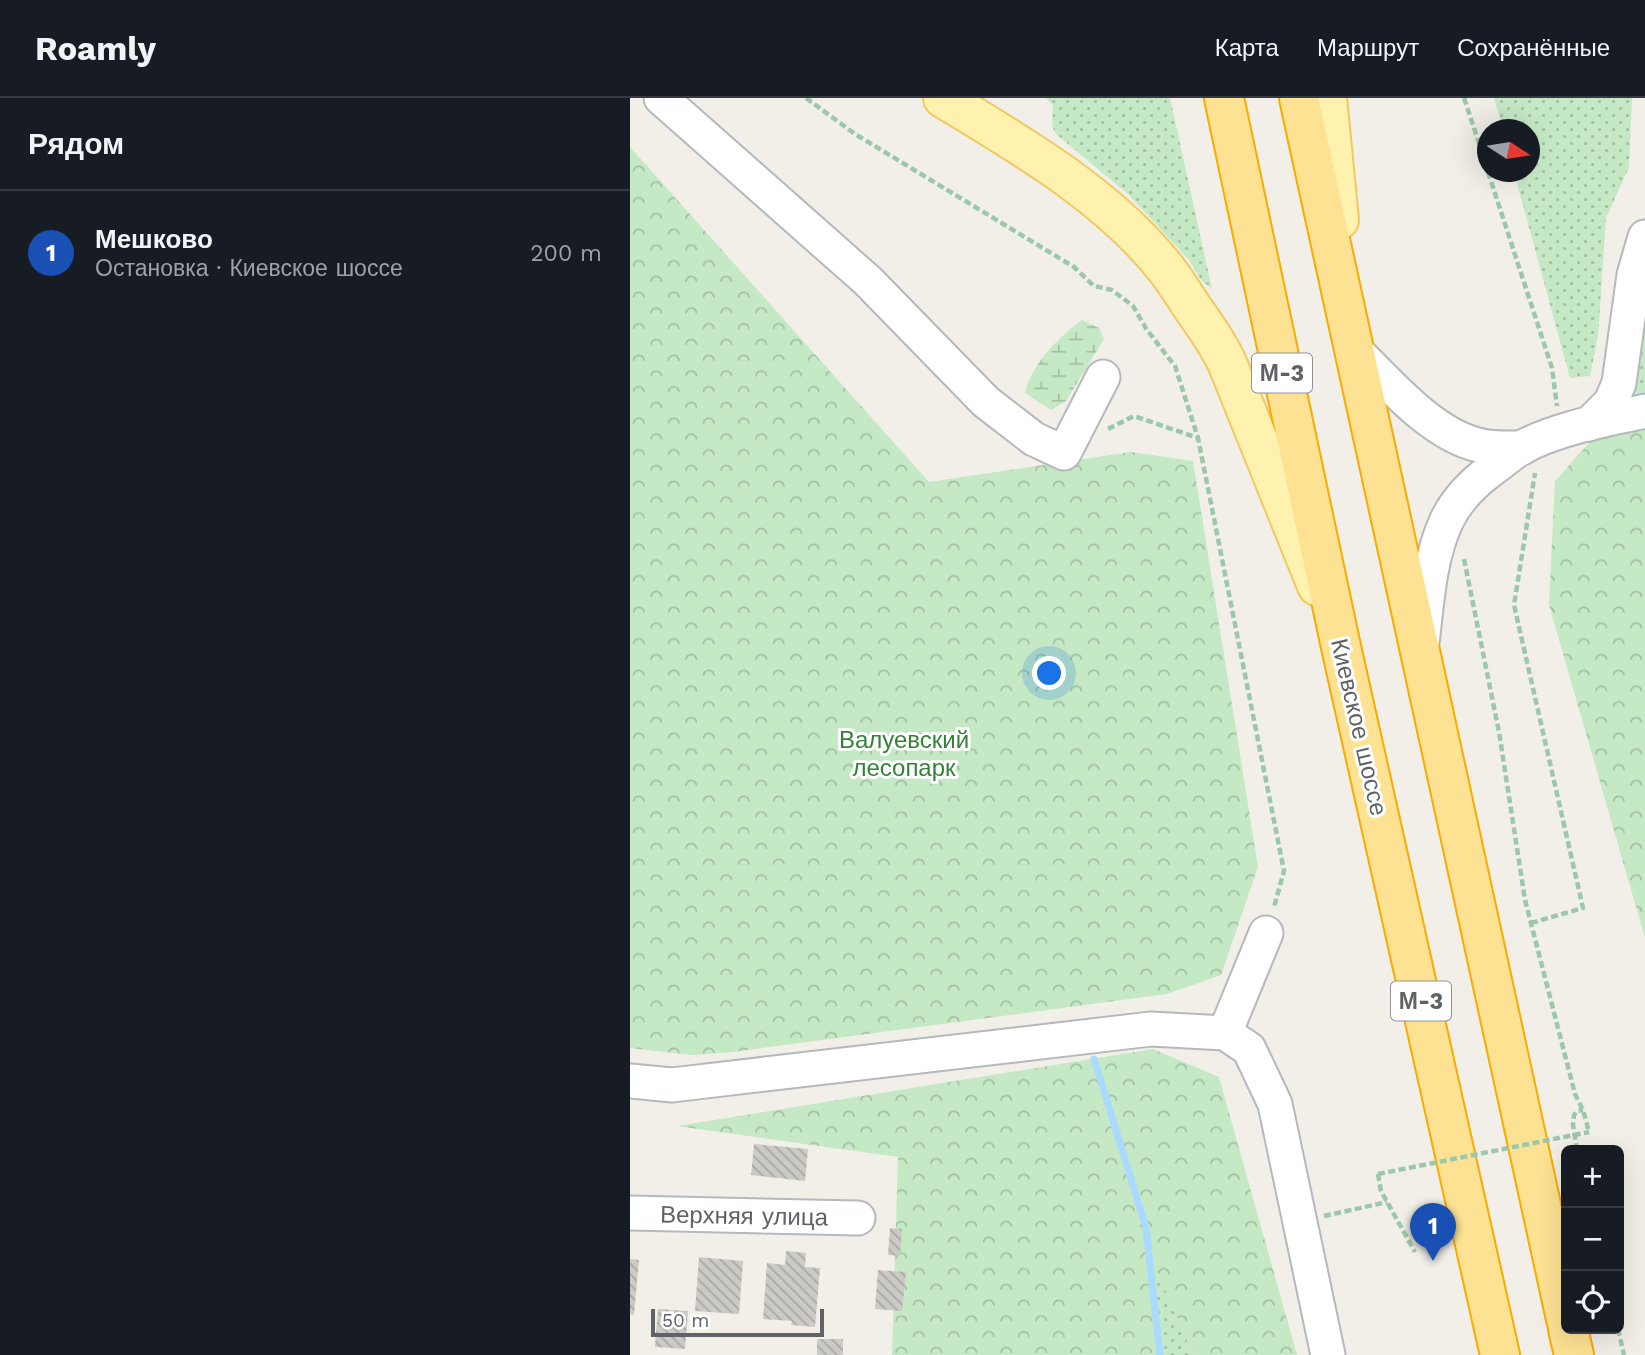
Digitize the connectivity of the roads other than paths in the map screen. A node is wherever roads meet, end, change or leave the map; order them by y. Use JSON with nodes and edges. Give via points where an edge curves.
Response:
{"nodes":[{"id":1,"x":661,"y":98,"type":"edge"},
{"id":2,"x":943,"y":98,"type":"edge"},
{"id":3,"x":1224,"y":98,"type":"edge"},
{"id":4,"x":1299,"y":98,"type":"edge"},
{"id":5,"x":1327,"y":98,"type":"edge"},
{"id":6,"x":1645,"y":237,"type":"edge"},
{"id":7,"x":1352,"y":343,"type":"junction"},
{"id":8,"x":1103,"y":377,"type":"dead end"},
{"id":9,"x":1645,"y":411,"type":"edge"},
{"id":10,"x":1589,"y":424,"type":"junction"},
{"id":11,"x":1533,"y":443,"type":"junction"},
{"id":12,"x":1340,"y":647,"type":"junction"},
{"id":13,"x":1420,"y":656,"type":"junction"},
{"id":14,"x":1266,"y":933,"type":"road end"},
{"id":15,"x":1225,"y":1033,"type":"junction"},
{"id":16,"x":630,"y":1081,"type":"edge"},
{"id":17,"x":630,"y":1213,"type":"edge"},
{"id":18,"x":858,"y":1218,"type":"dead end"},
{"id":19,"x":1561,"y":1296,"type":"edge"},
{"id":20,"x":1569,"y":1334,"type":"edge"},
{"id":21,"x":1328,"y":1355,"type":"edge"},
{"id":22,"x":1500,"y":1355,"type":"edge"},
{"id":23,"x":1574,"y":1355,"type":"edge"}],
"edges":[{"from":1,"to":8,"type":"street","via":[[868,281],[986,401],[1034,439],[1064,453]]},
{"from":2,"to":12,"type":"main road","via":[[1080,188],[1167,270],[1220,347]]},
{"from":3,"to":12,"type":"highway","name":"Киевское шоссе","number":"М-3"},
{"from":4,"to":7,"type":"highway"},
{"from":5,"to":7,"type":"main road"},
{"from":6,"to":10,"type":"street","via":[[1634,275],[1619,383],[1611,402]]},
{"from":7,"to":11,"type":"street","via":[[1423,414],[1449,433],[1480,446]]},
{"from":7,"to":13,"type":"highway"},
{"from":9,"to":10,"type":"street"},
{"from":10,"to":11,"type":"street"},
{"from":11,"to":13,"type":"street","via":[[1475,482],[1449,516],[1433,564]]},
{"from":12,"to":22,"type":"highway","name":"Киевское шоссе","number":"М-3"},
{"from":13,"to":19,"type":"highway"},
{"from":14,"to":15,"type":"street"},
{"from":15,"to":16,"type":"street","via":[[1151,1028],[672,1085]]},
{"from":15,"to":21,"type":"street","via":[[1249,1049],[1275,1104]]},
{"from":17,"to":18,"type":"street","name":"Верхняя улица"},
{"from":20,"to":23,"type":"highway"}]}
